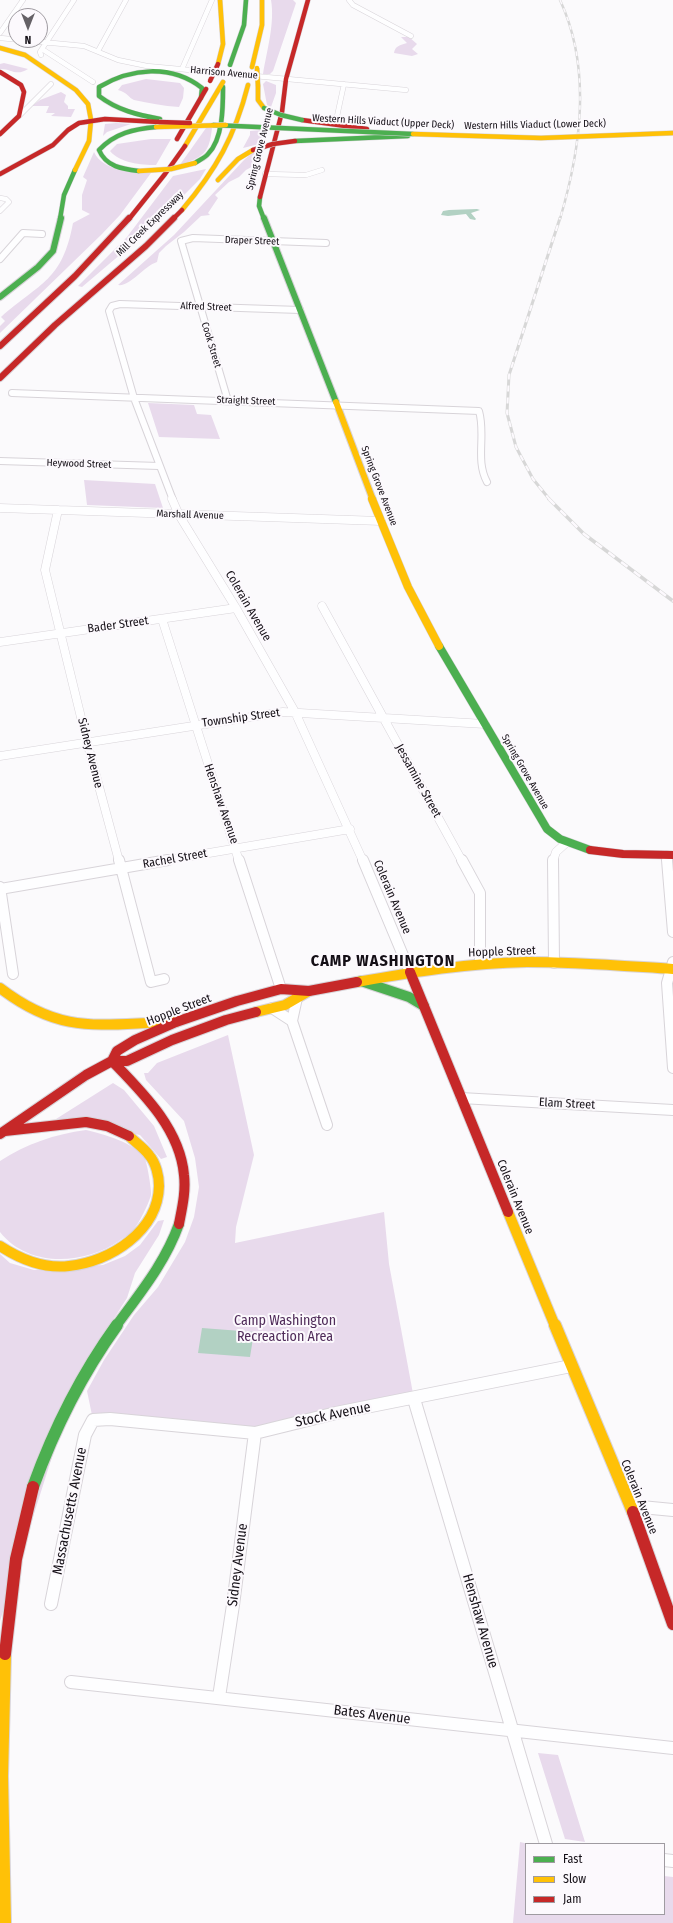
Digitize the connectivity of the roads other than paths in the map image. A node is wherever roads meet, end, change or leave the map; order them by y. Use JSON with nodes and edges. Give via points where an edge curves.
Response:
{"nodes":[{"id":1,"x":23,"y":0,"type":"edge"},
{"id":2,"x":74,"y":0,"type":"edge"},
{"id":3,"x":126,"y":0,"type":"edge"},
{"id":4,"x":212,"y":0,"type":"edge"},
{"id":5,"x":220,"y":0,"type":"edge"},
{"id":6,"x":246,"y":0,"type":"edge"},
{"id":7,"x":262,"y":0,"type":"edge"},
{"id":8,"x":349,"y":0,"type":"edge"},
{"id":9,"x":305,"y":1,"type":"edge"},
{"id":10,"x":0,"y":33,"type":"edge"},
{"id":11,"x":410,"y":36,"type":"dead end"},
{"id":12,"x":48,"y":40,"type":"edge"},
{"id":13,"x":48,"y":43,"type":"edge"},
{"id":14,"x":2,"y":48,"type":"edge"},
{"id":15,"x":42,"y":48,"type":"joint"},
{"id":16,"x":98,"y":51,"type":"junction"},
{"id":17,"x":41,"y":55,"type":"dead end"},
{"id":18,"x":254,"y":67,"type":"junction"},
{"id":19,"x":182,"y":69,"type":"junction"},
{"id":20,"x":0,"y":72,"type":"edge"},
{"id":21,"x":286,"y":79,"type":"junction"},
{"id":22,"x":93,"y":82,"type":"dead end"},
{"id":23,"x":223,"y":82,"type":"junction"},
{"id":24,"x":51,"y":84,"type":"dead end"},
{"id":25,"x":344,"y":84,"type":"junction"},
{"id":26,"x":406,"y":90,"type":"dead end"},
{"id":27,"x":201,"y":98,"type":"junction"},
{"id":28,"x":90,"y":110,"type":"junction"},
{"id":29,"x":19,"y":116,"type":"junction"},
{"id":30,"x":92,"y":120,"type":"junction"},
{"id":31,"x":336,"y":121,"type":"dead end"},
{"id":32,"x":158,"y":122,"type":"junction"},
{"id":33,"x":226,"y":125,"type":"junction"},
{"id":34,"x":72,"y":126,"type":"junction"},
{"id":35,"x":278,"y":128,"type":"junction"},
{"id":36,"x":366,"y":133,"type":"junction"},
{"id":37,"x":673,"y":133,"type":"edge"},
{"id":38,"x":0,"y":134,"type":"edge"},
{"id":39,"x":171,"y":148,"type":"dead end"},
{"id":40,"x":164,"y":159,"type":"dead end"},
{"id":41,"x":322,"y":170,"type":"dead end"},
{"id":42,"x":0,"y":174,"type":"edge"},
{"id":43,"x":265,"y":174,"type":"junction"},
{"id":44,"x":3,"y":198,"type":"edge"},
{"id":45,"x":0,"y":212,"type":"edge"},
{"id":46,"x":42,"y":234,"type":"dead end"},
{"id":47,"x":115,"y":235,"type":"junction"},
{"id":48,"x":272,"y":241,"type":"junction"},
{"id":49,"x":181,"y":243,"type":"joint"},
{"id":50,"x":326,"y":243,"type":"dead end"},
{"id":51,"x":0,"y":259,"type":"edge"},
{"id":52,"x":130,"y":260,"type":"junction"},
{"id":53,"x":0,"y":297,"type":"edge"},
{"id":54,"x":112,"y":306,"type":"joint"},
{"id":55,"x":200,"y":307,"type":"junction"},
{"id":56,"x":300,"y":310,"type":"junction"},
{"id":57,"x":0,"y":346,"type":"edge"},
{"id":58,"x":0,"y":378,"type":"edge"},
{"id":59,"x":12,"y":393,"type":"dead end"},
{"id":60,"x":134,"y":398,"type":"junction"},
{"id":61,"x":228,"y":401,"type":"junction"},
{"id":62,"x":337,"y":405,"type":"junction"},
{"id":63,"x":0,"y":461,"type":"edge"},
{"id":64,"x":159,"y":466,"type":"junction"},
{"id":65,"x":487,"y":482,"type":"dead end"},
{"id":66,"x":0,"y":508,"type":"edge"},
{"id":67,"x":58,"y":510,"type":"junction"},
{"id":68,"x":179,"y":515,"type":"junction"},
{"id":69,"x":381,"y":521,"type":"junction"},
{"id":70,"x":322,"y":606,"type":"dead end"},
{"id":71,"x":236,"y":608,"type":"junction"},
{"id":72,"x":162,"y":619,"type":"junction"},
{"id":73,"x":60,"y":633,"type":"junction"},
{"id":74,"x":0,"y":642,"type":"edge"},
{"id":75,"x":295,"y":712,"type":"junction"},
{"id":76,"x":384,"y":717,"type":"junction"},
{"id":77,"x":485,"y":724,"type":"junction"},
{"id":78,"x":194,"y":725,"type":"junction"},
{"id":79,"x":87,"y":742,"type":"junction"},
{"id":80,"x":0,"y":756,"type":"edge"},
{"id":81,"x":350,"y":829,"type":"junction"},
{"id":82,"x":566,"y":843,"type":"junction"},
{"id":83,"x":236,"y":849,"type":"junction"},
{"id":84,"x":670,"y":855,"type":"edge"},
{"id":85,"x":120,"y":869,"type":"junction"},
{"id":86,"x":0,"y":888,"type":"edge"},
{"id":87,"x":673,"y":932,"type":"edge"},
{"id":88,"x":554,"y":963,"type":"junction"},
{"id":89,"x":480,"y":964,"type":"junction"},
{"id":90,"x":672,"y":967,"type":"edge"},
{"id":91,"x":410,"y":972,"type":"junction"},
{"id":92,"x":13,"y":974,"type":"dead end"},
{"id":93,"x":164,"y":979,"type":"dead end"},
{"id":94,"x":361,"y":981,"type":"junction"},
{"id":95,"x":0,"y":988,"type":"edge"},
{"id":96,"x":281,"y":989,"type":"junction"},
{"id":97,"x":309,"y":991,"type":"junction"},
{"id":98,"x":297,"y":998,"type":"junction"},
{"id":99,"x":424,"y":1006,"type":"junction"},
{"id":100,"x":272,"y":1008,"type":"junction"},
{"id":101,"x":292,"y":1021,"type":"junction"},
{"id":102,"x":176,"y":1022,"type":"junction"},
{"id":103,"x":112,"y":1061,"type":"junction"},
{"id":104,"x":673,"y":1068,"type":"edge"},
{"id":105,"x":462,"y":1098,"type":"junction"},
{"id":106,"x":673,"y":1110,"type":"edge"},
{"id":107,"x":328,"y":1125,"type":"dead end"},
{"id":108,"x":2,"y":1133,"type":"edge"},
{"id":109,"x":0,"y":1246,"type":"edge"},
{"id":110,"x":571,"y":1366,"type":"junction"},
{"id":111,"x":414,"y":1399,"type":"junction"},
{"id":112,"x":93,"y":1420,"type":"joint"},
{"id":113,"x":255,"y":1433,"type":"junction"},
{"id":114,"x":631,"y":1506,"type":"junction"},
{"id":115,"x":673,"y":1510,"type":"edge"},
{"id":116,"x":51,"y":1604,"type":"dead end"},
{"id":117,"x":673,"y":1624,"type":"edge"},
{"id":118,"x":71,"y":1682,"type":"dead end"},
{"id":119,"x":219,"y":1697,"type":"junction"},
{"id":120,"x":512,"y":1732,"type":"junction"},
{"id":121,"x":673,"y":1748,"type":"edge"},
{"id":122,"x":546,"y":1843,"type":"edge"},
{"id":123,"x":5,"y":1923,"type":"edge"}],
"edges":[{"from":1,"to":10,"type":"street"},
{"from":2,"to":12,"type":"street"},
{"from":3,"to":16,"type":"street"},
{"from":4,"to":19,"type":"street"},
{"from":5,"to":27,"type":"main road","bridge":true,"via":[[223,44],[218,64]]},
{"from":6,"to":23,"type":"main road","name":"Mill Creek Expressway","via":[[244,27]]},
{"from":7,"to":18,"type":"main road","name":"Mill Creek Expressway","via":[[263,11]]},
{"from":8,"to":11,"type":"street","via":[[353,5]]},
{"from":9,"to":21,"type":"main road","name":"Spring Grove Avenue"},
{"from":13,"to":16,"type":"street","name":"Harrison Avenue","via":[[84,46]]},
{"from":14,"to":28,"type":"main road","via":[[25,55],[72,87],[85,99]]},
{"from":15,"to":17,"type":"street"},
{"from":15,"to":22,"type":"street"},
{"from":16,"to":19,"type":"street","name":"Harrison Avenue","via":[[133,64]]},
{"from":18,"to":36,"type":"main road","bridge":true,"via":[[258,100],[264,108],[302,120]]},
{"from":18,"to":52,"type":"main road","name":"Mill Creek Expressway","via":[[233,136],[213,171],[172,221]]},
{"from":19,"to":21,"type":"street","name":"Harrison Avenue"},
{"from":20,"to":29,"type":"main road","via":[[10,76],[24,89]]},
{"from":21,"to":25,"type":"street","name":"Harrison Avenue"},
{"from":21,"to":35,"type":"main road","name":"Spring Grove Avenue"},
{"from":23,"to":32,"type":"main road","bridge":true,"via":[[223,98],[212,149],[204,158],[171,169],[139,171],[110,164],[102,158],[99,150],[115,136]]},
{"from":23,"to":47,"type":"main road","name":"Mill Creek Expressway","via":[[176,159]]},
{"from":24,"to":29,"type":"street"},
{"from":25,"to":26,"type":"street","name":"Harrison Avenue"},
{"from":25,"to":31,"type":"street"},
{"from":27,"to":32,"type":"main road","via":[[202,88],[196,81],[166,72],[125,75],[106,81],[99,88],[99,96],[108,103]]},
{"from":27,"to":39,"type":"main road"},
{"from":28,"to":30,"type":"main road"},
{"from":28,"to":34,"type":"main road","via":[[77,117]]},
{"from":29,"to":38,"type":"main road"},
{"from":30,"to":32,"type":"main road"},
{"from":30,"to":34,"type":"main road"},
{"from":30,"to":53,"type":"main road","via":[[89,141],[64,196],[53,251],[38,267]]},
{"from":32,"to":33,"type":"main road","bridge":true},
{"from":32,"to":33,"type":"main road","name":"Western Hills Viaduct (Upper Deck)","bridge":true},
{"from":33,"to":37,"type":"main road","name":"Western Hills Viaduct (Upper Deck)","bridge":true,"via":[[483,137]]},
{"from":34,"to":42,"type":"main road","via":[[54,145]]},
{"from":35,"to":36,"type":"main road"},
{"from":35,"to":43,"type":"main road","name":"Spring Grove Avenue"},
{"from":36,"to":37,"type":"main road","name":"Western Hills Viaduct (Lower Deck)","bridge":true,"via":[[548,137]]},
{"from":36,"to":52,"type":"main road","bridge":true,"via":[[295,140],[244,154],[233,162],[196,206]]},
{"from":40,"to":47,"type":"main road"},
{"from":41,"to":43,"type":"street","via":[[306,175]]},
{"from":43,"to":48,"type":"main road","name":"Spring Grove Avenue","via":[[258,206]]},
{"from":44,"to":45,"type":"street","via":[[9,202]]},
{"from":46,"to":51,"type":"street","via":[[23,233]]},
{"from":47,"to":57,"type":"main road","name":"Mill Creek Expressway"},
{"from":48,"to":49,"type":"street","name":"Draper Street","via":[[193,238]]},
{"from":48,"to":50,"type":"street","name":"Draper Street"},
{"from":48,"to":56,"type":"main road","name":"Spring Grove Avenue"},
{"from":49,"to":55,"type":"street","name":"Cook Street"},
{"from":52,"to":58,"type":"main road","name":"Mill Creek Expressway","via":[[71,310]]},
{"from":54,"to":55,"type":"street","name":"Alfred Street","via":[[120,304]]},
{"from":54,"to":60,"type":"street","name":"Colerain Avenue","via":[[109,311]]},
{"from":55,"to":56,"type":"street","name":"Alfred Street"},
{"from":55,"to":61,"type":"street","name":"Cook Street"},
{"from":56,"to":62,"type":"main road","name":"Spring Grove Avenue"},
{"from":59,"to":60,"type":"street","name":"Straight Street"},
{"from":60,"to":61,"type":"street","name":"Straight Street"},
{"from":60,"to":64,"type":"street","name":"Colerain Avenue"},
{"from":61,"to":62,"type":"street","name":"Straight Street"},
{"from":62,"to":65,"type":"street","name":"Straight Street","via":[[480,411],[483,428],[480,464]]},
{"from":62,"to":69,"type":"main road","name":"Spring Grove Avenue"},
{"from":63,"to":64,"type":"street","name":"Heywood Street"},
{"from":64,"to":68,"type":"street","name":"Colerain Avenue"},
{"from":66,"to":67,"type":"street","name":"Marshall Avenue"},
{"from":67,"to":68,"type":"street","name":"Marshall Avenue"},
{"from":67,"to":73,"type":"street","name":"Sidney Avenue","via":[[45,570]]},
{"from":68,"to":69,"type":"street","name":"Marshall Avenue"},
{"from":68,"to":71,"type":"street","name":"Colerain Avenue"},
{"from":69,"to":77,"type":"main road","name":"Spring Grove Avenue","via":[[418,610]]},
{"from":70,"to":76,"type":"street","name":"Jessamine Street"},
{"from":71,"to":72,"type":"street","name":"Bader Street"},
{"from":71,"to":75,"type":"street","name":"Colerain Avenue"},
{"from":72,"to":73,"type":"street","name":"Bader Street"},
{"from":72,"to":78,"type":"street","name":"Henshaw Avenue"},
{"from":73,"to":74,"type":"street","name":"Bader Street"},
{"from":73,"to":79,"type":"street","name":"Sidney Avenue"},
{"from":75,"to":76,"type":"street","name":"Township Street"},
{"from":75,"to":78,"type":"street","name":"Township Street"},
{"from":75,"to":81,"type":"street","name":"Colerain Avenue"},
{"from":76,"to":77,"type":"street","name":"Township Street"},
{"from":76,"to":89,"type":"street","name":"Jessamine Street","via":[[480,893]]},
{"from":77,"to":82,"type":"main road","name":"Spring Grove Avenue","via":[[547,829]]},
{"from":78,"to":79,"type":"street","name":"Township Street"},
{"from":78,"to":83,"type":"street","name":"Henshaw Avenue"},
{"from":79,"to":80,"type":"street","name":"Township Street"},
{"from":79,"to":85,"type":"street","name":"Sidney Avenue"},
{"from":81,"to":83,"type":"street","name":"Rachel Street"},
{"from":81,"to":91,"type":"street","name":"Colerain Avenue"},
{"from":82,"to":84,"type":"main road","name":"Spring Grove Avenue","via":[[610,853]]},
{"from":82,"to":88,"type":"street","via":[[553,857]]},
{"from":83,"to":85,"type":"street","name":"Rachel Street"},
{"from":83,"to":96,"type":"street","name":"Henshaw Avenue"},
{"from":84,"to":87,"type":"street"},
{"from":85,"to":86,"type":"street","name":"Rachel Street"},
{"from":85,"to":93,"type":"street","name":"Sidney Avenue","via":[[151,982]]},
{"from":86,"to":92,"type":"street"},
{"from":88,"to":89,"type":"main road","name":"Hopple Street"},
{"from":88,"to":90,"type":"main road","name":"Hopple Street"},
{"from":89,"to":91,"type":"main road","name":"Hopple Street"},
{"from":90,"to":104,"type":"street","via":[[667,983]]},
{"from":91,"to":94,"type":"main road","name":"Hopple Street"},
{"from":91,"to":99,"type":"main road","name":"Colerain Avenue"},
{"from":94,"to":97,"type":"main road","name":"Hopple Street"},
{"from":94,"to":99,"type":"main road","via":[[409,997]]},
{"from":95,"to":102,"type":"main road","via":[[33,1010],[75,1024],[112,1026],[159,1021]]},
{"from":96,"to":97,"type":"main road","name":"Hopple Street"},
{"from":96,"to":102,"type":"main road","name":"Hopple Street"},
{"from":97,"to":98,"type":"main road","name":"Hopple Street"},
{"from":98,"to":100,"type":"main road","name":"Hopple Street","via":[[285,1005]]},
{"from":98,"to":101,"type":"street"},
{"from":99,"to":105,"type":"main road","name":"Colerain Avenue"},
{"from":100,"to":101,"type":"street"},
{"from":100,"to":103,"type":"main road","name":"Hopple Street","via":[[226,1020],[172,1040],[127,1061]]},
{"from":101,"to":107,"type":"street"},
{"from":102,"to":103,"type":"main road","name":"Hopple Street","via":[[135,1040],[118,1051]]},
{"from":103,"to":108,"type":"main road","name":"Hopple Street","via":[[86,1075]]},
{"from":103,"to":123,"type":"main road","via":[[155,1109],[174,1137],[185,1177],[184,1205],[174,1237],[164,1257],[106,1339],[71,1400],[43,1459],[25,1511],[13,1574],[4,1668],[1,1822]]},
{"from":105,"to":106,"type":"street","name":"Elam Street"},
{"from":105,"to":110,"type":"main road","name":"Colerain Avenue"},
{"from":108,"to":109,"type":"main road","via":[[79,1122],[97,1123],[114,1128],[143,1146],[157,1170],[160,1186],[158,1205],[142,1232],[97,1261],[79,1266],[42,1265],[23,1260]]},
{"from":110,"to":111,"type":"street","name":"Stock Avenue"},
{"from":110,"to":114,"type":"main road","name":"Colerain Avenue"},
{"from":111,"to":113,"type":"street","name":"Stock Avenue","via":[[336,1413]]},
{"from":111,"to":120,"type":"street","name":"Henshaw Avenue"},
{"from":112,"to":113,"type":"street","name":"Stock Avenue","via":[[110,1419]]},
{"from":112,"to":116,"type":"street","name":"Massachusetts Avenue","via":[[85,1435]]},
{"from":113,"to":119,"type":"street","name":"Sidney Avenue"},
{"from":114,"to":115,"type":"street"},
{"from":114,"to":117,"type":"main road","name":"Colerain Avenue"},
{"from":118,"to":119,"type":"street","name":"Bates Avenue"},
{"from":119,"to":120,"type":"street","name":"Bates Avenue"},
{"from":120,"to":121,"type":"street","name":"Bates Avenue"},
{"from":120,"to":122,"type":"street","name":"Henshaw Avenue"}]}
